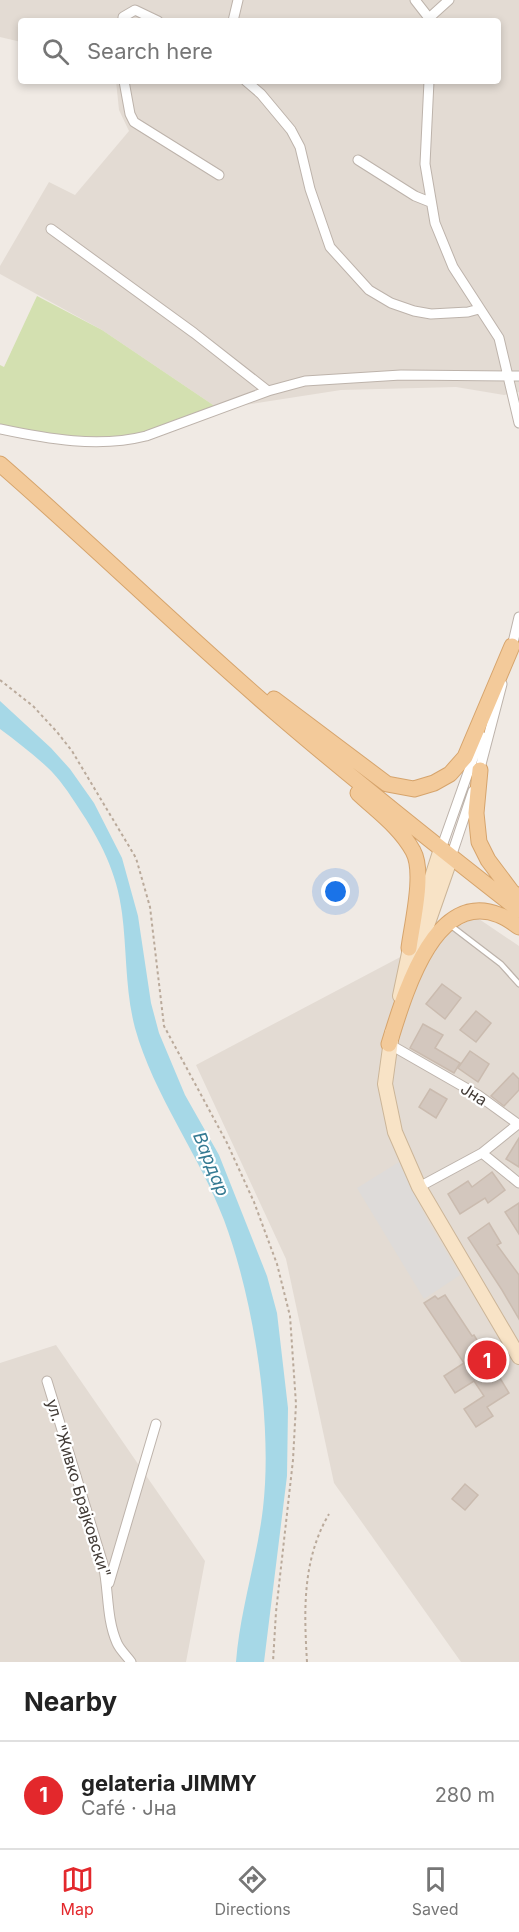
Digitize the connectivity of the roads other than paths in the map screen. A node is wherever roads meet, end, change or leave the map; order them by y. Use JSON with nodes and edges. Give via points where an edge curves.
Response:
{"nodes":[{"id":1,"x":238,"y":0,"type":"edge"},
{"id":2,"x":415,"y":0,"type":"edge"},
{"id":3,"x":449,"y":0,"type":"edge"},
{"id":4,"x":123,"y":18,"type":"edge"},
{"id":5,"x":152,"y":18,"type":"edge"},
{"id":6,"x":234,"y":18,"type":"edge"},
{"id":7,"x":428,"y":18,"type":"edge"},
{"id":8,"x":431,"y":18,"type":"edge"},
{"id":9,"x":125,"y":84,"type":"edge"},
{"id":10,"x":249,"y":84,"type":"edge"},
{"id":11,"x":429,"y":84,"type":"edge"},
{"id":12,"x":358,"y":160,"type":"dead end"},
{"id":13,"x":219,"y":175,"type":"dead end"},
{"id":14,"x":430,"y":202,"type":"junction"},
{"id":15,"x":51,"y":229,"type":"dead end"},
{"id":16,"x":479,"y":309,"type":"junction"},
{"id":17,"x":508,"y":376,"type":"junction"},
{"id":18,"x":519,"y":376,"type":"edge"},
{"id":19,"x":268,"y":391,"type":"junction"},
{"id":20,"x":519,"y":423,"type":"edge"},
{"id":21,"x":0,"y":429,"type":"edge"},
{"id":22,"x":0,"y":464,"type":"edge"},
{"id":23,"x":519,"y":617,"type":"edge"},
{"id":24,"x":194,"y":639,"type":"junction"},
{"id":25,"x":512,"y":646,"type":"junction"},
{"id":26,"x":276,"y":713,"type":"junction"},
{"id":27,"x":480,"y":770,"type":"junction"},
{"id":28,"x":446,"y":853,"type":"junction"},
{"id":29,"x":519,"y":897,"type":"edge"},
{"id":30,"x":519,"y":910,"type":"edge"},
{"id":31,"x":446,"y":923,"type":"junction"},
{"id":32,"x":519,"y":927,"type":"edge"},
{"id":33,"x":409,"y":948,"type":"junction"},
{"id":34,"x":519,"y":984,"type":"edge"},
{"id":35,"x":402,"y":990,"type":"junction"},
{"id":36,"x":389,"y":1044,"type":"junction"},
{"id":37,"x":482,"y":1152,"type":"junction"},
{"id":38,"x":519,"y":1183,"type":"edge"},
{"id":39,"x":419,"y":1187,"type":"junction"},
{"id":40,"x":519,"y":1357,"type":"edge"},
{"id":41,"x":47,"y":1382,"type":"dead end"},
{"id":42,"x":156,"y":1425,"type":"dead end"},
{"id":43,"x":108,"y":1585,"type":"junction"},
{"id":44,"x":131,"y":1662,"type":"edge"}],
"edges":[{"from":1,"to":6,"type":"street"},
{"from":2,"to":7,"type":"street"},
{"from":3,"to":8,"type":"street"},
{"from":4,"to":5,"type":"street","via":[[135,10]]},
{"from":9,"to":13,"type":"street","via":[[134,122]]},
{"from":10,"to":16,"type":"street","via":[[291,130],[300,147],[330,247],[369,290],[391,303],[431,314]]},
{"from":11,"to":14,"type":"street","via":[[424,164]]},
{"from":12,"to":14,"type":"street"},
{"from":14,"to":16,"type":"street","via":[[453,267]]},
{"from":15,"to":19,"type":"street"},
{"from":16,"to":17,"type":"street","via":[[499,338]]},
{"from":17,"to":18,"type":"street"},
{"from":17,"to":19,"type":"street","via":[[320,379]]},
{"from":17,"to":20,"type":"street"},
{"from":19,"to":21,"type":"street","via":[[129,441],[90,442]]},
{"from":22,"to":24,"type":"main road"},
{"from":23,"to":25,"type":"street"},
{"from":24,"to":25,"type":"main road","via":[[387,784],[414,789],[450,774],[465,757]]},
{"from":24,"to":26,"type":"main road"},
{"from":25,"to":27,"type":"street"},
{"from":25,"to":28,"type":"street"},
{"from":26,"to":28,"type":"main road"},
{"from":26,"to":33,"type":"main road","via":[[311,751],[396,828],[414,853],[418,881]]},
{"from":27,"to":28,"type":"street"},
{"from":27,"to":29,"type":"main road","via":[[476,813],[479,842],[488,860]]},
{"from":28,"to":30,"type":"main road"},
{"from":28,"to":33,"type":"street"},
{"from":28,"to":35,"type":"street","via":[[420,949]]},
{"from":31,"to":32,"type":"main road","via":[[482,911],[500,915]]},
{"from":31,"to":34,"type":"lane","via":[[501,964]]},
{"from":31,"to":36,"type":"main road","via":[[436,934],[406,991]]},
{"from":33,"to":35,"type":"street"},
{"from":35,"to":36,"type":"street"},
{"from":36,"to":37,"type":"street","name":"Јна","via":[[478,1095],[518,1124]]},
{"from":36,"to":39,"type":"street","via":[[385,1084],[395,1132]]},
{"from":37,"to":38,"type":"street"},
{"from":37,"to":39,"type":"street","name":"Јна"},
{"from":39,"to":40,"type":"street"},
{"from":41,"to":43,"type":"street","name":"ул. \"Живко Брајковски\""},
{"from":42,"to":43,"type":"street"},
{"from":43,"to":44,"type":"street","name":"ул. \"Живко Брајковски\"","via":[[110,1621],[118,1645]]}]}
